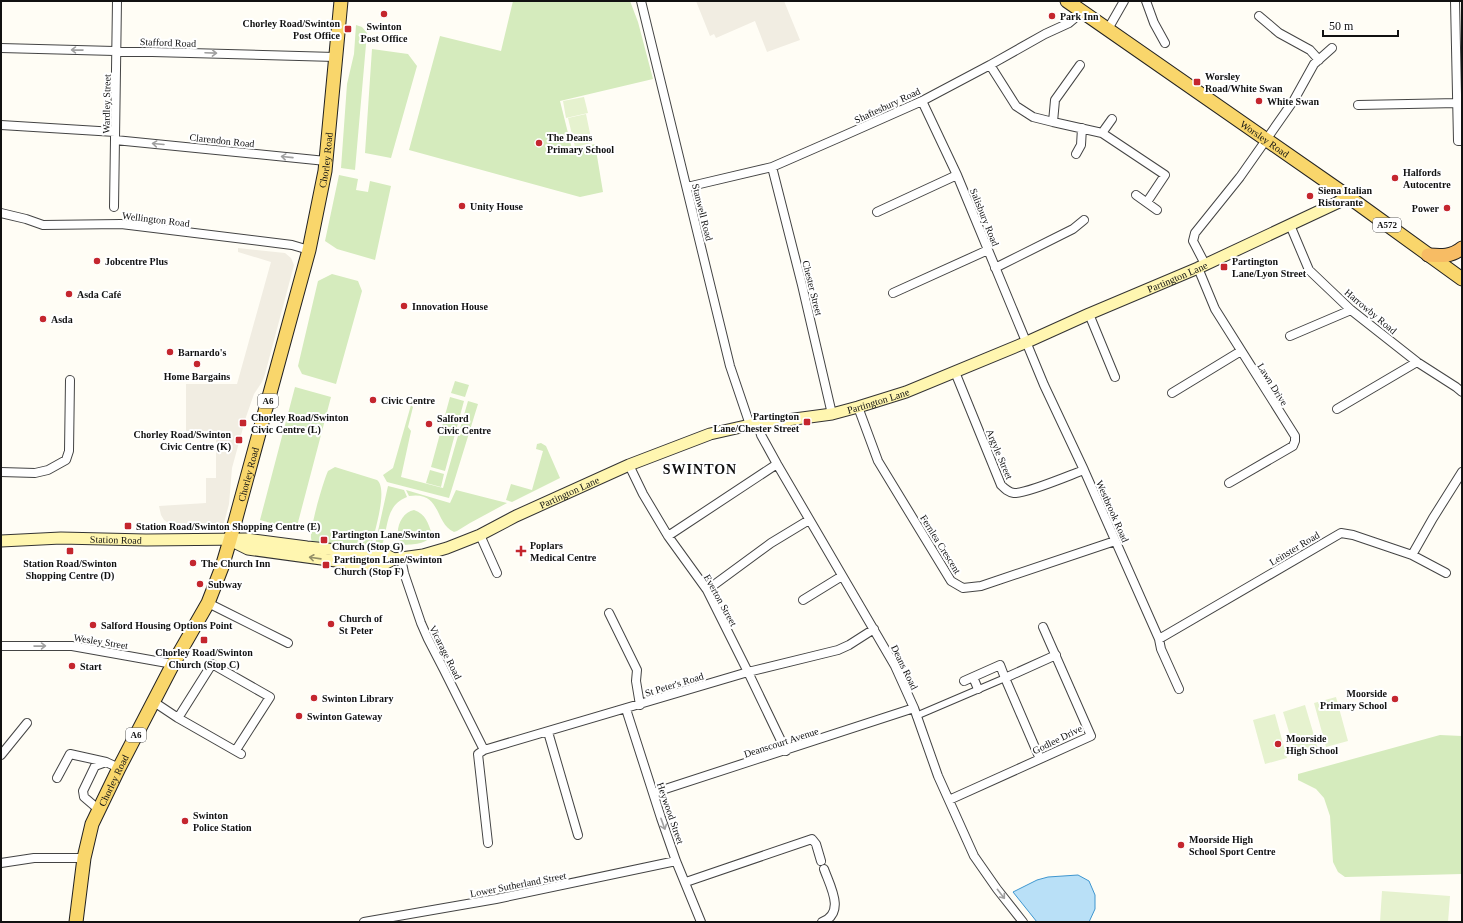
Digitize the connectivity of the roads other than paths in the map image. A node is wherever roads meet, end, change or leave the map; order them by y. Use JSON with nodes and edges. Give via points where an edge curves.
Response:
{"nodes":[{"id":1,"x":117,"y":1,"type":"edge"},
{"id":2,"x":341,"y":1,"type":"edge"},
{"id":3,"x":642,"y":1,"type":"edge"},
{"id":4,"x":1066,"y":1,"type":"edge"},
{"id":5,"x":1124,"y":1,"type":"edge"},
{"id":6,"x":1146,"y":1,"type":"edge"},
{"id":7,"x":1455,"y":1,"type":"edge"},
{"id":8,"x":1082,"y":12,"type":"junction"},
{"id":9,"x":1459,"y":15,"type":"edge"},
{"id":10,"x":1259,"y":16,"type":"dead end"},
{"id":11,"x":1108,"y":29,"type":"junction"},
{"id":12,"x":1166,"y":43,"type":"dead end"},
{"id":13,"x":1,"y":48,"type":"edge"},
{"id":14,"x":1332,"y":48,"type":"dead end"},
{"id":15,"x":116,"y":51,"type":"junction"},
{"id":16,"x":335,"y":57,"type":"junction"},
{"id":17,"x":1319,"y":60,"type":"junction"},
{"id":18,"x":990,"y":65,"type":"junction"},
{"id":19,"x":1080,"y":65,"type":"dead end"},
{"id":20,"x":922,"y":101,"type":"junction"},
{"id":21,"x":1458,"y":103,"type":"junction"},
{"id":22,"x":1358,"y":104,"type":"dead end"},
{"id":23,"x":1112,"y":119,"type":"dead end"},
{"id":24,"x":1053,"y":122,"type":"junction"},
{"id":25,"x":1,"y":125,"type":"edge"},
{"id":26,"x":1082,"y":128,"type":"junction"},
{"id":27,"x":1102,"y":133,"type":"junction"},
{"id":28,"x":115,"y":136,"type":"junction"},
{"id":29,"x":1266,"y":140,"type":"junction"},
{"id":30,"x":1462,"y":141,"type":"edge"},
{"id":31,"x":1076,"y":154,"type":"dead end"},
{"id":32,"x":326,"y":161,"type":"junction"},
{"id":33,"x":772,"y":167,"type":"junction"},
{"id":34,"x":957,"y":175,"type":"junction"},
{"id":35,"x":687,"y":187,"type":"junction"},
{"id":36,"x":1136,"y":195,"type":"dead end"},
{"id":37,"x":1346,"y":195,"type":"junction"},
{"id":38,"x":1147,"y":202,"type":"junction"},
{"id":39,"x":114,"y":207,"type":"dead end"},
{"id":40,"x":1157,"y":210,"type":"dead end"},
{"id":41,"x":877,"y":212,"type":"dead end"},
{"id":42,"x":1,"y":213,"type":"edge"},
{"id":43,"x":1084,"y":220,"type":"dead end"},
{"id":44,"x":1290,"y":225,"type":"junction"},
{"id":45,"x":1462,"y":248,"type":"edge"},
{"id":46,"x":310,"y":250,"type":"junction"},
{"id":47,"x":988,"y":250,"type":"junction"},
{"id":48,"x":1428,"y":255,"type":"junction"},
{"id":49,"x":1202,"y":266,"type":"junction"},
{"id":50,"x":995,"y":268,"type":"junction"},
{"id":51,"x":1462,"y":279,"type":"edge"},
{"id":52,"x":893,"y":293,"type":"dead end"},
{"id":53,"x":1350,"y":310,"type":"junction"},
{"id":54,"x":1088,"y":314,"type":"junction"},
{"id":55,"x":1290,"y":336,"type":"dead end"},
{"id":56,"x":1026,"y":342,"type":"junction"},
{"id":57,"x":1241,"y":351,"type":"junction"},
{"id":58,"x":1417,"y":362,"type":"junction"},
{"id":59,"x":955,"y":372,"type":"junction"},
{"id":60,"x":1115,"y":377,"type":"dead end"},
{"id":61,"x":70,"y":380,"type":"dead end"},
{"id":62,"x":1462,"y":392,"type":"edge"},
{"id":63,"x":1172,"y":393,"type":"dead end"},
{"id":64,"x":858,"y":407,"type":"junction"},
{"id":65,"x":1337,"y":409,"type":"dead end"},
{"id":66,"x":832,"y":414,"type":"junction"},
{"id":67,"x":754,"y":425,"type":"junction"},
{"id":68,"x":777,"y":464,"type":"junction"},
{"id":69,"x":629,"y":465,"type":"junction"},
{"id":70,"x":1084,"y":470,"type":"junction"},
{"id":71,"x":1,"y":472,"type":"edge"},
{"id":72,"x":1462,"y":472,"type":"edge"},
{"id":73,"x":1229,"y":483,"type":"dead end"},
{"id":74,"x":809,"y":520,"type":"junction"},
{"id":75,"x":480,"y":535,"type":"junction"},
{"id":76,"x":668,"y":536,"type":"junction"},
{"id":77,"x":230,"y":540,"type":"junction"},
{"id":78,"x":1,"y":541,"type":"edge"},
{"id":79,"x":1115,"y":541,"type":"junction"},
{"id":80,"x":1412,"y":555,"type":"junction"},
{"id":81,"x":398,"y":558,"type":"junction"},
{"id":82,"x":497,"y":573,"type":"dead end"},
{"id":83,"x":1446,"y":573,"type":"dead end"},
{"id":84,"x":842,"y":576,"type":"junction"},
{"id":85,"x":707,"y":590,"type":"junction"},
{"id":86,"x":803,"y":600,"type":"dead end"},
{"id":87,"x":208,"y":604,"type":"junction"},
{"id":88,"x":609,"y":613,"type":"dead end"},
{"id":89,"x":1043,"y":627,"type":"dead end"},
{"id":90,"x":874,"y":629,"type":"junction"},
{"id":91,"x":1159,"y":639,"type":"junction"},
{"id":92,"x":288,"y":643,"type":"dead end"},
{"id":93,"x":1,"y":646,"type":"edge"},
{"id":94,"x":1056,"y":655,"type":"junction"},
{"id":95,"x":173,"y":664,"type":"junction"},
{"id":96,"x":748,"y":672,"type":"junction"},
{"id":97,"x":973,"y":677,"type":"junction"},
{"id":98,"x":1005,"y":678,"type":"junction"},
{"id":99,"x":964,"y":681,"type":"dead end"},
{"id":100,"x":978,"y":689,"type":"junction"},
{"id":101,"x":1179,"y":689,"type":"dead end"},
{"id":102,"x":154,"y":702,"type":"junction"},
{"id":103,"x":640,"y":705,"type":"junction"},
{"id":104,"x":626,"y":709,"type":"junction"},
{"id":105,"x":915,"y":712,"type":"junction"},
{"id":106,"x":178,"y":718,"type":"junction"},
{"id":107,"x":27,"y":723,"type":"dead end"},
{"id":108,"x":548,"y":732,"type":"junction"},
{"id":109,"x":786,"y":751,"type":"junction"},
{"id":110,"x":481,"y":752,"type":"junction"},
{"id":111,"x":1,"y":755,"type":"edge"},
{"id":112,"x":1040,"y":759,"type":"junction"},
{"id":113,"x":106,"y":762,"type":"junction"},
{"id":114,"x":119,"y":768,"type":"junction"},
{"id":115,"x":57,"y":778,"type":"dead end"},
{"id":116,"x":653,"y":793,"type":"junction"},
{"id":117,"x":949,"y":800,"type":"junction"},
{"id":118,"x":98,"y":809,"type":"junction"},
{"id":119,"x":578,"y":835,"type":"dead end"},
{"id":120,"x":488,"y":843,"type":"dead end"},
{"id":121,"x":84,"y":858,"type":"junction"},
{"id":122,"x":676,"y":861,"type":"junction"},
{"id":123,"x":1,"y":863,"type":"edge"},
{"id":124,"x":686,"y":882,"type":"junction"},
{"id":125,"x":76,"y":922,"type":"edge"},
{"id":126,"x":364,"y":922,"type":"edge"},
{"id":127,"x":701,"y":922,"type":"edge"},
{"id":128,"x":822,"y":922,"type":"edge"},
{"id":129,"x":1023,"y":922,"type":"edge"}],
"edges":[{"from":1,"to":15,"type":"street","name":"Wardley Street"},
{"from":2,"to":16,"type":"main road","name":"Chorley Road","number":"A6"},
{"from":3,"to":35,"type":"street","name":"Stanwell Road"},
{"from":4,"to":8,"type":"main road","name":"Worsley Road","number":"A572"},
{"from":5,"to":11,"type":"street"},
{"from":6,"to":12,"type":"street","via":[[1154,23]]},
{"from":7,"to":9,"type":"street"},
{"from":8,"to":11,"type":"main road","name":"Worsley Road","number":"A572"},
{"from":8,"to":18,"type":"street","name":"Shaftesbury Road","via":[[1068,23]]},
{"from":9,"to":21,"type":"street"},
{"from":10,"to":17,"type":"street","via":[[1279,33],[1310,50]]},
{"from":11,"to":29,"type":"main road","name":"Worsley Road","number":"A572"},
{"from":15,"to":13,"type":"street","name":"Stafford Road","one_way":true},
{"from":14,"to":17,"type":"street","name":"Lawn Drive"},
{"from":15,"to":16,"type":"street","name":"Stafford Road","one_way":true},
{"from":15,"to":28,"type":"street","name":"Wardley Street"},
{"from":16,"to":32,"type":"main road","name":"Chorley Road","number":"A6"},
{"from":17,"to":29,"type":"street","name":"Lawn Drive"},
{"from":18,"to":20,"type":"street","name":"Shaftesbury Road"},
{"from":18,"to":24,"type":"street","via":[[1016,106],[1033,117]]},
{"from":19,"to":24,"type":"street","via":[[1055,100]]},
{"from":20,"to":33,"type":"street","name":"Shaftesbury Road"},
{"from":20,"to":34,"type":"street","name":"Salisbury Road"},
{"from":21,"to":22,"type":"street"},
{"from":21,"to":30,"type":"street","via":[[1458,141]]},
{"from":23,"to":27,"type":"street"},
{"from":24,"to":26,"type":"street"},
{"from":25,"to":28,"type":"street","name":"Clarendon Road"},
{"from":26,"to":27,"type":"street"},
{"from":26,"to":31,"type":"street","via":[[1082,145]]},
{"from":27,"to":38,"type":"street","via":[[1165,175]]},
{"from":32,"to":28,"type":"street","name":"Clarendon Road","one_way":true},
{"from":28,"to":39,"type":"street","name":"Wardley Street"},
{"from":29,"to":37,"type":"main road","name":"Worsley Road","number":"A572"},
{"from":29,"to":49,"type":"street","name":"Lawn Drive","via":[[1195,233],[1193,241]]},
{"from":32,"to":46,"type":"main road","name":"Chorley Road","number":"A6"},
{"from":33,"to":35,"type":"street","name":"Shaftesbury Road"},
{"from":33,"to":66,"type":"street","name":"Chester Street"},
{"from":34,"to":41,"type":"street"},
{"from":34,"to":47,"type":"street","name":"Salisbury Road"},
{"from":35,"to":67,"type":"street","name":"Stanwell Road","via":[[730,366]]},
{"from":36,"to":38,"type":"street"},
{"from":37,"to":44,"type":"main road","name":"Partington Lane","via":[[1341,201]]},
{"from":37,"to":48,"type":"main road","name":"Worsley Road","number":"A572"},
{"from":38,"to":40,"type":"street"},
{"from":42,"to":46,"type":"street","name":"Wellington Road","via":[[43,225],[121,224],[292,245]]},
{"from":43,"to":50,"type":"street","via":[[1073,229]]},
{"from":44,"to":49,"type":"main road","name":"Partington Lane"},
{"from":44,"to":53,"type":"street","name":"Harrowby Road","via":[[1309,270]]},
{"from":45,"to":48,"type":"highway","via":[[1454,254]]},
{"from":46,"to":77,"type":"main road","name":"Chorley Road","number":"A6"},
{"from":47,"to":50,"type":"street","name":"Salisbury Road"},
{"from":47,"to":52,"type":"street"},
{"from":48,"to":51,"type":"main road","name":"Worsley Road","number":"A572"},
{"from":49,"to":54,"type":"main road","name":"Partington Lane"},
{"from":49,"to":57,"type":"street","name":"Lawn Drive","via":[[1215,309]]},
{"from":50,"to":56,"type":"street","name":"Salisbury Road"},
{"from":53,"to":55,"type":"street"},
{"from":53,"to":58,"type":"street","name":"Harrowby Road"},
{"from":54,"to":56,"type":"main road","name":"Partington Lane"},
{"from":54,"to":60,"type":"street"},
{"from":56,"to":59,"type":"main road","name":"Partington Lane"},
{"from":56,"to":70,"type":"street","name":"Westbrook Road"},
{"from":57,"to":63,"type":"street"},
{"from":57,"to":73,"type":"street","name":"Lawn Drive","via":[[1296,441],[1293,446]]},
{"from":58,"to":62,"type":"street","name":"Harrowby Road"},
{"from":58,"to":65,"type":"street"},
{"from":59,"to":64,"type":"main road","name":"Partington Lane","via":[[906,392]]},
{"from":59,"to":70,"type":"street","name":"Argyle Street","via":[[1002,485],[1007,491],[1015,493],[1032,489]]},
{"from":61,"to":71,"type":"street","via":[[69,451],[66,460],[48,470],[35,473]]},
{"from":64,"to":66,"type":"main road","name":"Partington Lane"},
{"from":64,"to":79,"type":"street","name":"Fernlea Crescent","via":[[878,461],[951,581],[963,588],[981,586]]},
{"from":66,"to":67,"type":"main road","name":"Partington Lane"},
{"from":67,"to":68,"type":"street","name":"Deans Road"},
{"from":67,"to":69,"type":"main road","name":"Partington Lane","via":[[710,434]]},
{"from":68,"to":74,"type":"street","name":"Deans Road"},
{"from":68,"to":76,"type":"street"},
{"from":69,"to":75,"type":"main road","name":"Partington Lane"},
{"from":69,"to":76,"type":"street","name":"Everton Street"},
{"from":70,"to":79,"type":"street","name":"Westbrook Road"},
{"from":72,"to":80,"type":"street"},
{"from":74,"to":84,"type":"street","name":"Deans Road"},
{"from":74,"to":85,"type":"street"},
{"from":75,"to":81,"type":"main road","name":"Partington Lane","via":[[435,552]]},
{"from":75,"to":82,"type":"street"},
{"from":76,"to":85,"type":"street","name":"Everton Street"},
{"from":77,"to":78,"type":"main road","name":"Station Road","via":[[61,538]]},
{"from":77,"to":81,"type":"main road","name":"Partington Lane","via":[[248,549],[358,564],[376,565]]},
{"from":77,"to":87,"type":"main road","name":"Chorley Road","number":"A6"},
{"from":79,"to":91,"type":"street","name":"Westbrook Road"},
{"from":80,"to":83,"type":"street","name":"Leinster Road"},
{"from":80,"to":91,"type":"street","name":"Leinster Road","via":[[1341,533]]},
{"from":81,"to":110,"type":"street","name":"Vicarage Road","via":[[418,616]]},
{"from":84,"to":86,"type":"street"},
{"from":84,"to":90,"type":"street","name":"Deans Road"},
{"from":85,"to":96,"type":"street","name":"Everton Street"},
{"from":87,"to":92,"type":"street"},
{"from":87,"to":95,"type":"main road","name":"Chorley Road","number":"A6"},
{"from":88,"to":103,"type":"street","via":[[637,670]]},
{"from":89,"to":94,"type":"street","name":"Godlee Drive"},
{"from":90,"to":96,"type":"street","name":"St Peter's Road","via":[[838,650]]},
{"from":90,"to":105,"type":"street","name":"Deans Road","via":[[895,666]]},
{"from":91,"to":101,"type":"street","name":"Westbrook Road"},
{"from":93,"to":95,"type":"street","name":"Wesley Street","one_way":true,"via":[[72,646]]},
{"from":94,"to":98,"type":"street"},
{"from":94,"to":112,"type":"street","name":"Godlee Drive","via":[[1090,736]]},
{"from":95,"to":102,"type":"main road","name":"Chorley Road","number":"A6"},
{"from":96,"to":103,"type":"street","name":"St Peter's Road"},
{"from":96,"to":109,"type":"street","name":"Everton Street"},
{"from":97,"to":98,"type":"street","via":[[1000,665]]},
{"from":97,"to":99,"type":"street"},
{"from":97,"to":100,"type":"street"},
{"from":98,"to":100,"type":"street"},
{"from":98,"to":112,"type":"street"},
{"from":100,"to":105,"type":"street"},
{"from":102,"to":106,"type":"street"},
{"from":102,"to":114,"type":"main road","name":"Chorley Road","number":"A6"},
{"from":103,"to":104,"type":"street","name":"St Peter's Road"},
{"from":104,"to":108,"type":"street","name":"St Peter's Road"},
{"from":104,"to":116,"type":"street","name":"Heywood Street"},
{"from":105,"to":109,"type":"street","name":"Deanscourt Avenue"},
{"from":105,"to":117,"type":"street","name":"Deans Road"},
{"from":106,"to":106,"type":"street","via":[[212,664],[270,697],[238,752]]},
{"from":107,"to":111,"type":"street"},
{"from":108,"to":110,"type":"street","name":"St Peter's Road"},
{"from":108,"to":119,"type":"street"},
{"from":109,"to":116,"type":"street","name":"Deanscourt Avenue"},
{"from":110,"to":120,"type":"street"},
{"from":112,"to":117,"type":"street","name":"Godlee Drive"},
{"from":113,"to":114,"type":"street"},
{"from":113,"to":115,"type":"street","via":[[70,754]]},
{"from":113,"to":118,"type":"street","via":[[95,766],[83,791],[84,797]]},
{"from":114,"to":118,"type":"main road","name":"Chorley Road","number":"A6"},
{"from":116,"to":122,"type":"street","name":"Heywood Street","one_way":true},
{"from":117,"to":129,"type":"street","name":"Deans Road","one_way":true,"via":[[980,865]]},
{"from":118,"to":121,"type":"main road","name":"Chorley Road","number":"A6"},
{"from":121,"to":123,"type":"street","via":[[34,858]]},
{"from":121,"to":125,"type":"main road","name":"Chorley Road","number":"A6"},
{"from":122,"to":124,"type":"street","name":"Heywood Street"},
{"from":122,"to":126,"type":"street","name":"Lower Sutherland Street","via":[[496,899]]},
{"from":124,"to":127,"type":"street","name":"Heywood Street"},
{"from":124,"to":128,"type":"street","via":[[812,839],[835,899],[836,908],[829,919]]}]}
